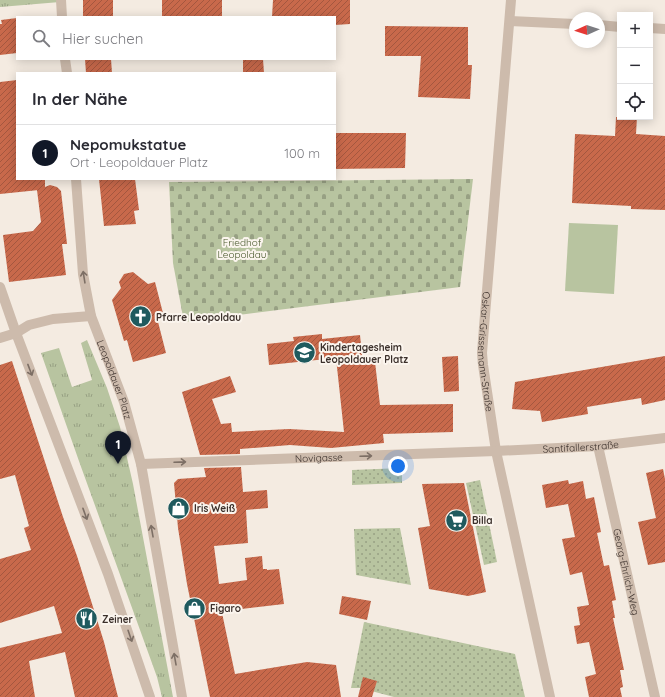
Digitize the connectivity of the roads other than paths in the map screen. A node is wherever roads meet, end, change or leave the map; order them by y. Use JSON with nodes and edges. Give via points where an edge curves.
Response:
{"nodes":[{"id":1,"x":60,"y":0,"type":"edge"},
{"id":2,"x":511,"y":0,"type":"edge"},
{"id":3,"x":62,"y":16,"type":"edge"},
{"id":4,"x":510,"y":20,"type":"junction"},
{"id":5,"x":569,"y":24,"type":"edge"},
{"id":6,"x":605,"y":25,"type":"edge"},
{"id":7,"x":617,"y":26,"type":"edge"},
{"id":8,"x":653,"y":28,"type":"edge"},
{"id":9,"x":665,"y":29,"type":"edge"},
{"id":10,"x":65,"y":60,"type":"edge"},
{"id":11,"x":66,"y":72,"type":"edge"},
{"id":12,"x":76,"y":180,"type":"edge"},
{"id":13,"x":0,"y":287,"type":"edge"},
{"id":14,"x":91,"y":316,"type":"junction"},
{"id":15,"x":16,"y":333,"type":"junction"},
{"id":16,"x":0,"y":338,"type":"edge"},
{"id":17,"x":665,"y":438,"type":"edge"},
{"id":18,"x":598,"y":446,"type":"junction"},
{"id":19,"x":496,"y":451,"type":"junction"},
{"id":20,"x":141,"y":464,"type":"junction"},
{"id":21,"x":150,"y":697,"type":"edge"},
{"id":22,"x":182,"y":697,"type":"edge"},
{"id":23,"x":550,"y":697,"type":"edge"},
{"id":24,"x":655,"y":697,"type":"edge"}],
"edges":[{"from":1,"to":3,"type":"street"},
{"from":2,"to":4,"type":"street","name":"Oskar-Grissemann-Straße"},
{"from":4,"to":5,"type":"street"},
{"from":4,"to":19,"type":"street","name":"Oskar-Grissemann-Straße","via":[[482,353]]},
{"from":6,"to":7,"type":"street"},
{"from":8,"to":9,"type":"street"},
{"from":10,"to":11,"type":"street"},
{"from":14,"to":12,"type":"street","name":"Leopoldauer Platz","one_way":true,"via":[[83,274]]},
{"from":13,"to":15,"type":"street"},
{"from":14,"to":15,"type":"street","via":[[53,318],[29,325]]},
{"from":14,"to":20,"type":"street","name":"Leopoldauer Platz","via":[[124,402]]},
{"from":15,"to":16,"type":"street"},
{"from":15,"to":21,"type":"street","one_way":true,"via":[[108,574]]},
{"from":17,"to":18,"type":"street","name":"Santifallerstraße"},
{"from":18,"to":19,"type":"street","name":"Santifallerstraße"},
{"from":18,"to":24,"type":"street","name":"Georg-Ehrlich-Weg"},
{"from":20,"to":19,"type":"street","name":"Novigasse","one_way":true},
{"from":19,"to":23,"type":"street","name":"Oskar-Grissemann-Straße"},
{"from":22,"to":20,"type":"street","name":"Leopoldauer Platz","one_way":true}]}
